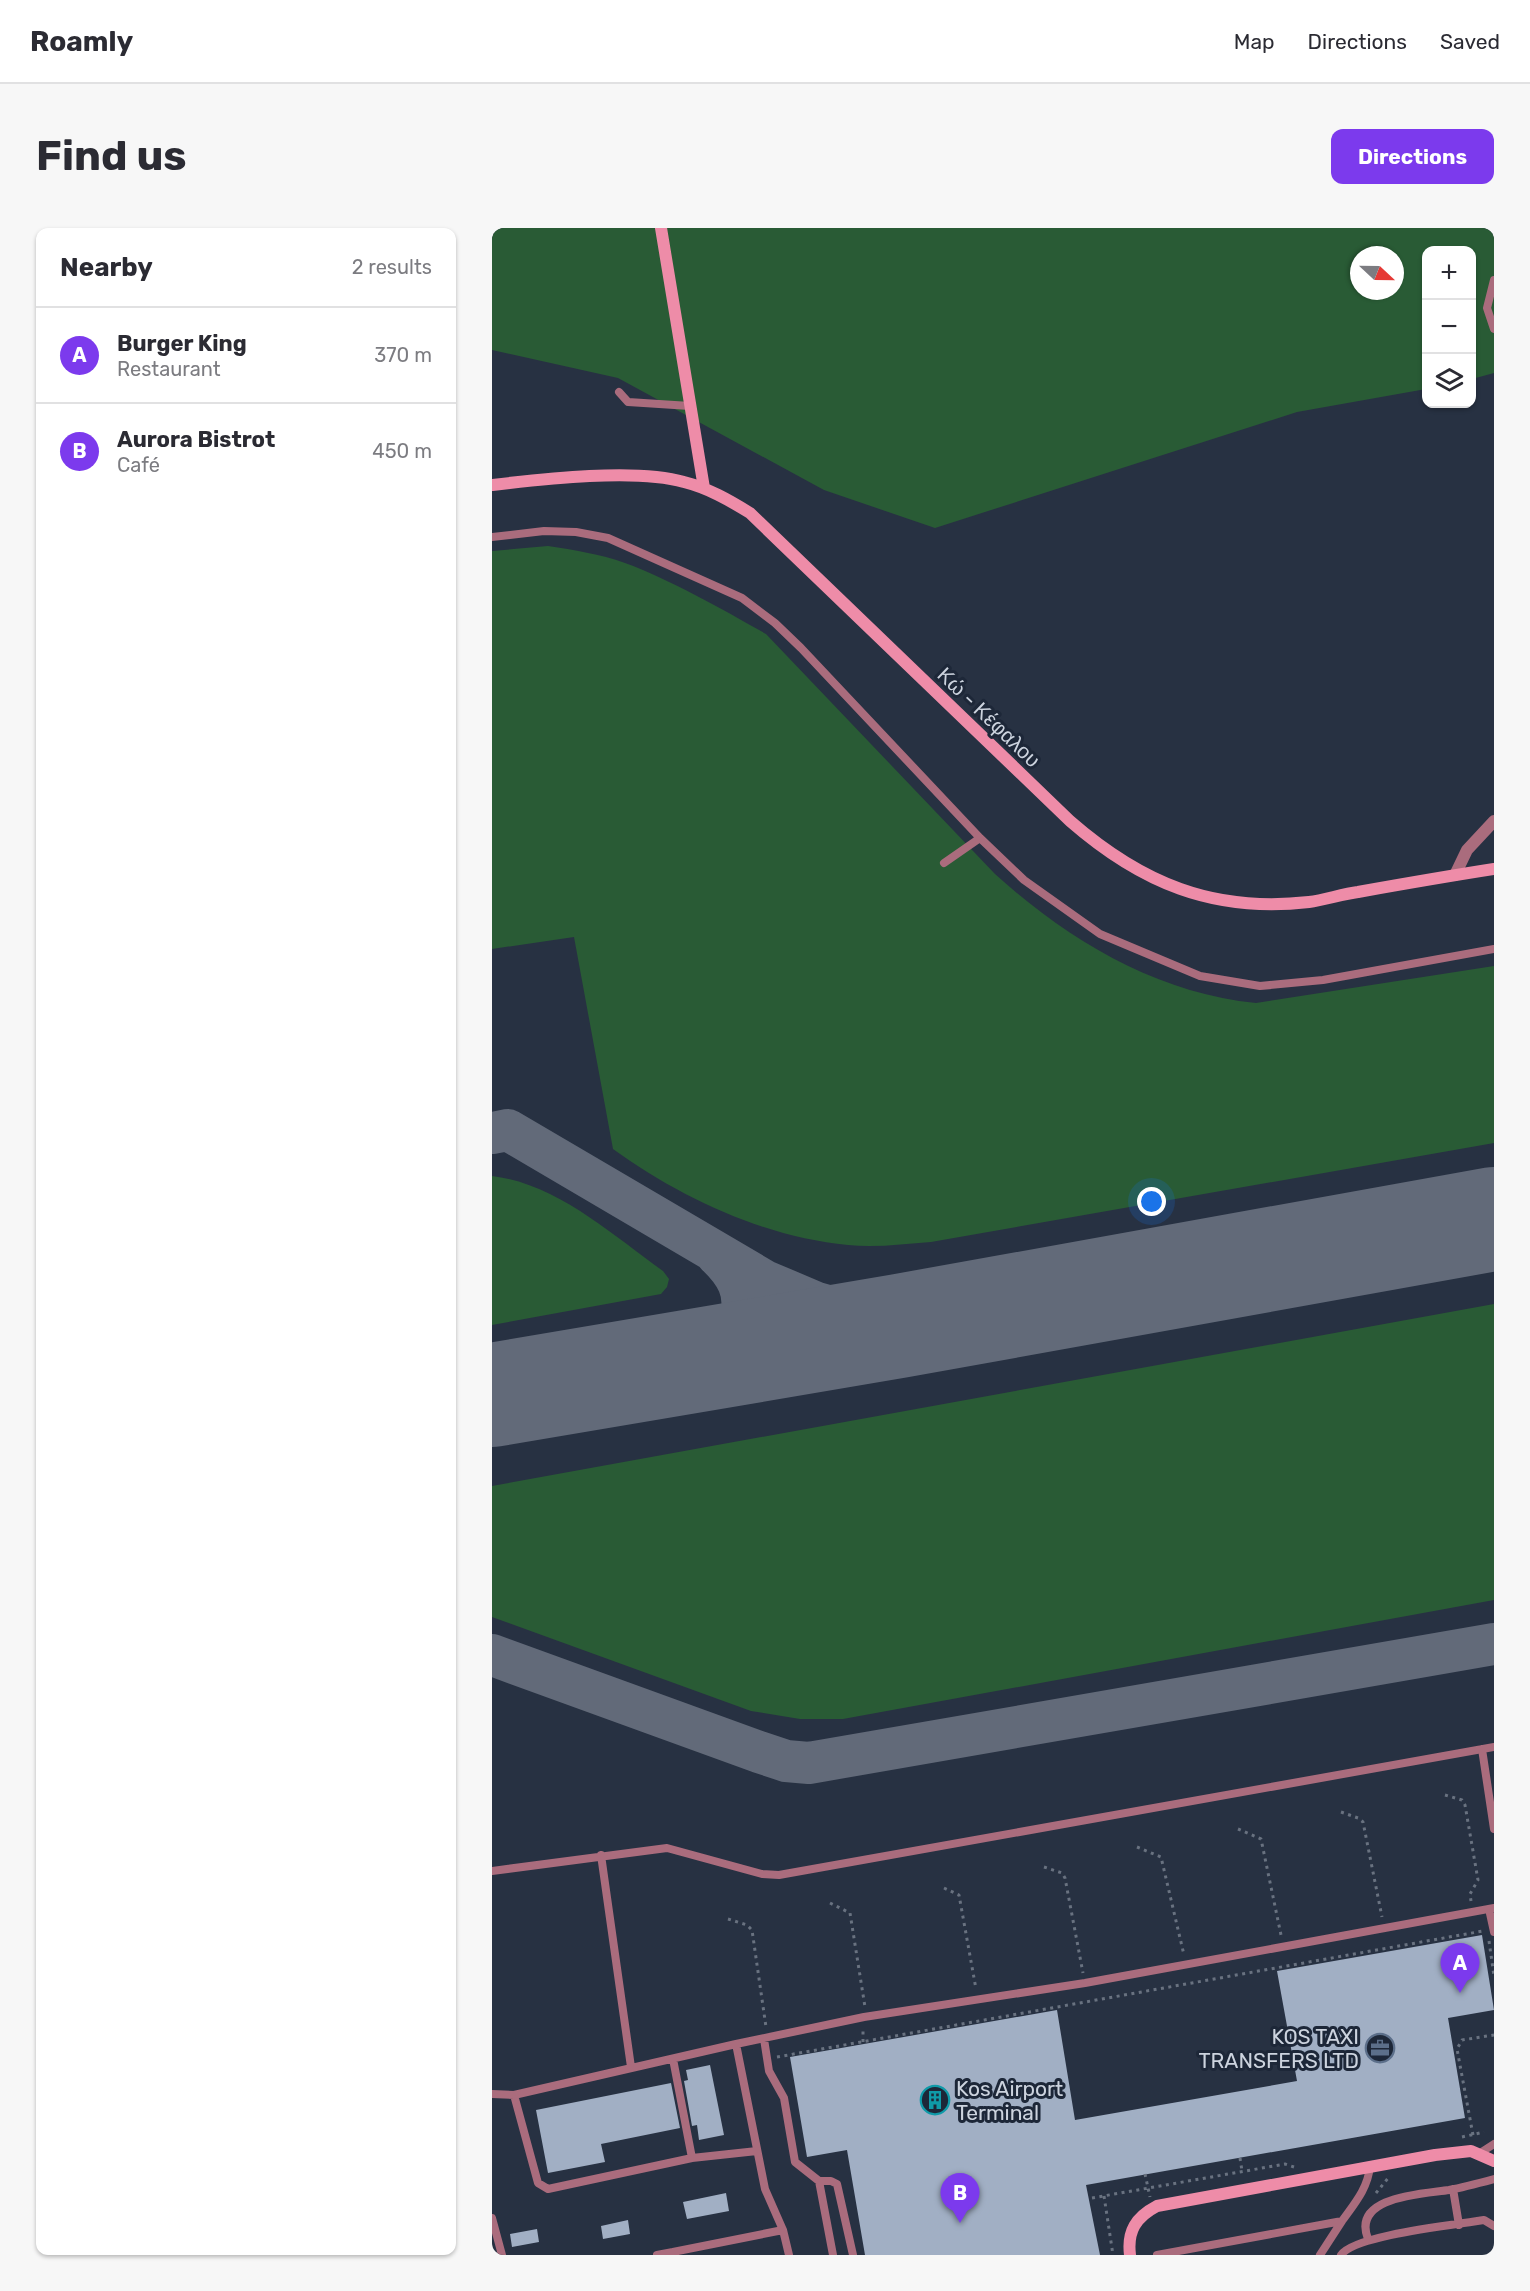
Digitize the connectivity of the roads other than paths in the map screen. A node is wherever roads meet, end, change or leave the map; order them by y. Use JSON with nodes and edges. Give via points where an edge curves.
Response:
{"nodes":[{"id":1,"x":661,"y":228,"type":"edge"},
{"id":2,"x":1494,"y":280,"type":"edge"},
{"id":3,"x":1494,"y":329,"type":"edge"},
{"id":4,"x":618,"y":392,"type":"dead end"},
{"id":5,"x":690,"y":406,"type":"junction"},
{"id":6,"x":492,"y":485,"type":"edge"},
{"id":7,"x":704,"y":488,"type":"junction"},
{"id":8,"x":492,"y":537,"type":"edge"},
{"id":9,"x":1494,"y":821,"type":"edge"},
{"id":10,"x":980,"y":838,"type":"junction"},
{"id":11,"x":944,"y":863,"type":"dead end"},
{"id":12,"x":1494,"y":869,"type":"edge"},
{"id":13,"x":1455,"y":875,"type":"junction"},
{"id":14,"x":1494,"y":949,"type":"edge"},
{"id":15,"x":1494,"y":1747,"type":"edge"},
{"id":16,"x":1482,"y":1749,"type":"junction"},
{"id":17,"x":1494,"y":1829,"type":"edge"},
{"id":18,"x":601,"y":1855,"type":"junction"},
{"id":19,"x":492,"y":1871,"type":"edge"},
{"id":20,"x":1492,"y":1908,"type":"edge"},
{"id":21,"x":1494,"y":1932,"type":"edge"},
{"id":22,"x":766,"y":2038,"type":"junction"},
{"id":23,"x":736,"y":2044,"type":"junction"},
{"id":24,"x":673,"y":2059,"type":"junction"},
{"id":25,"x":631,"y":2067,"type":"junction"},
{"id":26,"x":492,"y":2094,"type":"edge"},
{"id":27,"x":514,"y":2095,"type":"junction"},
{"id":28,"x":1494,"y":2144,"type":"edge"},
{"id":29,"x":757,"y":2151,"type":"junction"},
{"id":30,"x":1480,"y":2152,"type":"junction"},
{"id":31,"x":692,"y":2158,"type":"junction"},
{"id":32,"x":1494,"y":2161,"type":"edge"},
{"id":33,"x":1370,"y":2166,"type":"junction"},
{"id":34,"x":1494,"y":2179,"type":"edge"},
{"id":35,"x":819,"y":2181,"type":"junction"},
{"id":36,"x":1453,"y":2189,"type":"junction"},
{"id":37,"x":492,"y":2218,"type":"edge"},
{"id":38,"x":1342,"y":2221,"type":"junction"},
{"id":39,"x":1459,"y":2224,"type":"junction"},
{"id":40,"x":1494,"y":2226,"type":"edge"},
{"id":41,"x":783,"y":2230,"type":"junction"},
{"id":42,"x":1368,"y":2240,"type":"junction"},
{"id":43,"x":674,"y":2253,"type":"edge"},
{"id":44,"x":502,"y":2255,"type":"edge"},
{"id":45,"x":657,"y":2255,"type":"edge"},
{"id":46,"x":789,"y":2255,"type":"edge"},
{"id":47,"x":833,"y":2255,"type":"edge"},
{"id":48,"x":853,"y":2255,"type":"edge"},
{"id":49,"x":1130,"y":2255,"type":"edge"},
{"id":50,"x":1157,"y":2255,"type":"edge"},
{"id":51,"x":1320,"y":2255,"type":"edge"},
{"id":52,"x":1341,"y":2255,"type":"edge"}],
"edges":[{"from":1,"to":5,"type":"main road"},
{"from":2,"to":3,"type":"lane","via":[[1487,308]]},
{"from":4,"to":5,"type":"lane","via":[[628,402]]},
{"from":5,"to":7,"type":"main road"},
{"from":6,"to":7,"type":"main road","name":"Κώ - Κέφαλου","via":[[641,476]]},
{"from":7,"to":13,"type":"main road","name":"Κώ - Κέφαλου","via":[[750,513],[1070,821],[1130,868],[1204,897],[1273,905],[1311,902]]},
{"from":8,"to":10,"type":"lane","via":[[544,531],[608,538],[742,598],[801,648]]},
{"from":9,"to":13,"type":"street","via":[[1467,850]]},
{"from":10,"to":11,"type":"lane"},
{"from":10,"to":14,"type":"lane","via":[[1024,880],[1101,934],[1200,976],[1231,983],[1260,986],[1323,980]]},
{"from":12,"to":13,"type":"main road","name":"Κώ - Κέφαλου"},
{"from":15,"to":16,"type":"lane"},
{"from":16,"to":17,"type":"lane"},
{"from":16,"to":18,"type":"lane","via":[[779,1875],[762,1874],[667,1848]]},
{"from":18,"to":19,"type":"lane"},
{"from":18,"to":25,"type":"lane"},
{"from":20,"to":21,"type":"lane"},
{"from":20,"to":22,"type":"lane"},
{"from":22,"to":23,"type":"lane"},
{"from":22,"to":35,"type":"lane","via":[[769,2071],[784,2098],[795,2162]]},
{"from":23,"to":24,"type":"lane"},
{"from":23,"to":29,"type":"lane"},
{"from":24,"to":25,"type":"lane"},
{"from":24,"to":31,"type":"lane"},
{"from":25,"to":27,"type":"lane"},
{"from":26,"to":27,"type":"lane"},
{"from":27,"to":31,"type":"lane","via":[[542,2188]]},
{"from":28,"to":30,"type":"lane"},
{"from":29,"to":31,"type":"lane"},
{"from":29,"to":41,"type":"lane","via":[[765,2189]]},
{"from":30,"to":32,"type":"main road"},
{"from":30,"to":33,"type":"main road"},
{"from":33,"to":38,"type":"lane","via":[[1364,2190]]},
{"from":33,"to":49,"type":"main road","via":[[1157,2206],[1135,2222],[1129,2234]]},
{"from":34,"to":36,"type":"lane"},
{"from":35,"to":47,"type":"lane"},
{"from":35,"to":48,"type":"lane","via":[[837,2184]]},
{"from":36,"to":39,"type":"lane"},
{"from":36,"to":42,"type":"lane","via":[[1379,2205],[1366,2222]]},
{"from":37,"to":44,"type":"lane"},
{"from":38,"to":50,"type":"lane"},
{"from":38,"to":51,"type":"lane"},
{"from":39,"to":40,"type":"lane","via":[[1484,2220]]},
{"from":39,"to":42,"type":"lane"},
{"from":41,"to":43,"type":"lane"},
{"from":41,"to":46,"type":"lane"},
{"from":42,"to":52,"type":"lane","via":[[1348,2247]]},
{"from":43,"to":45,"type":"lane"}]}
